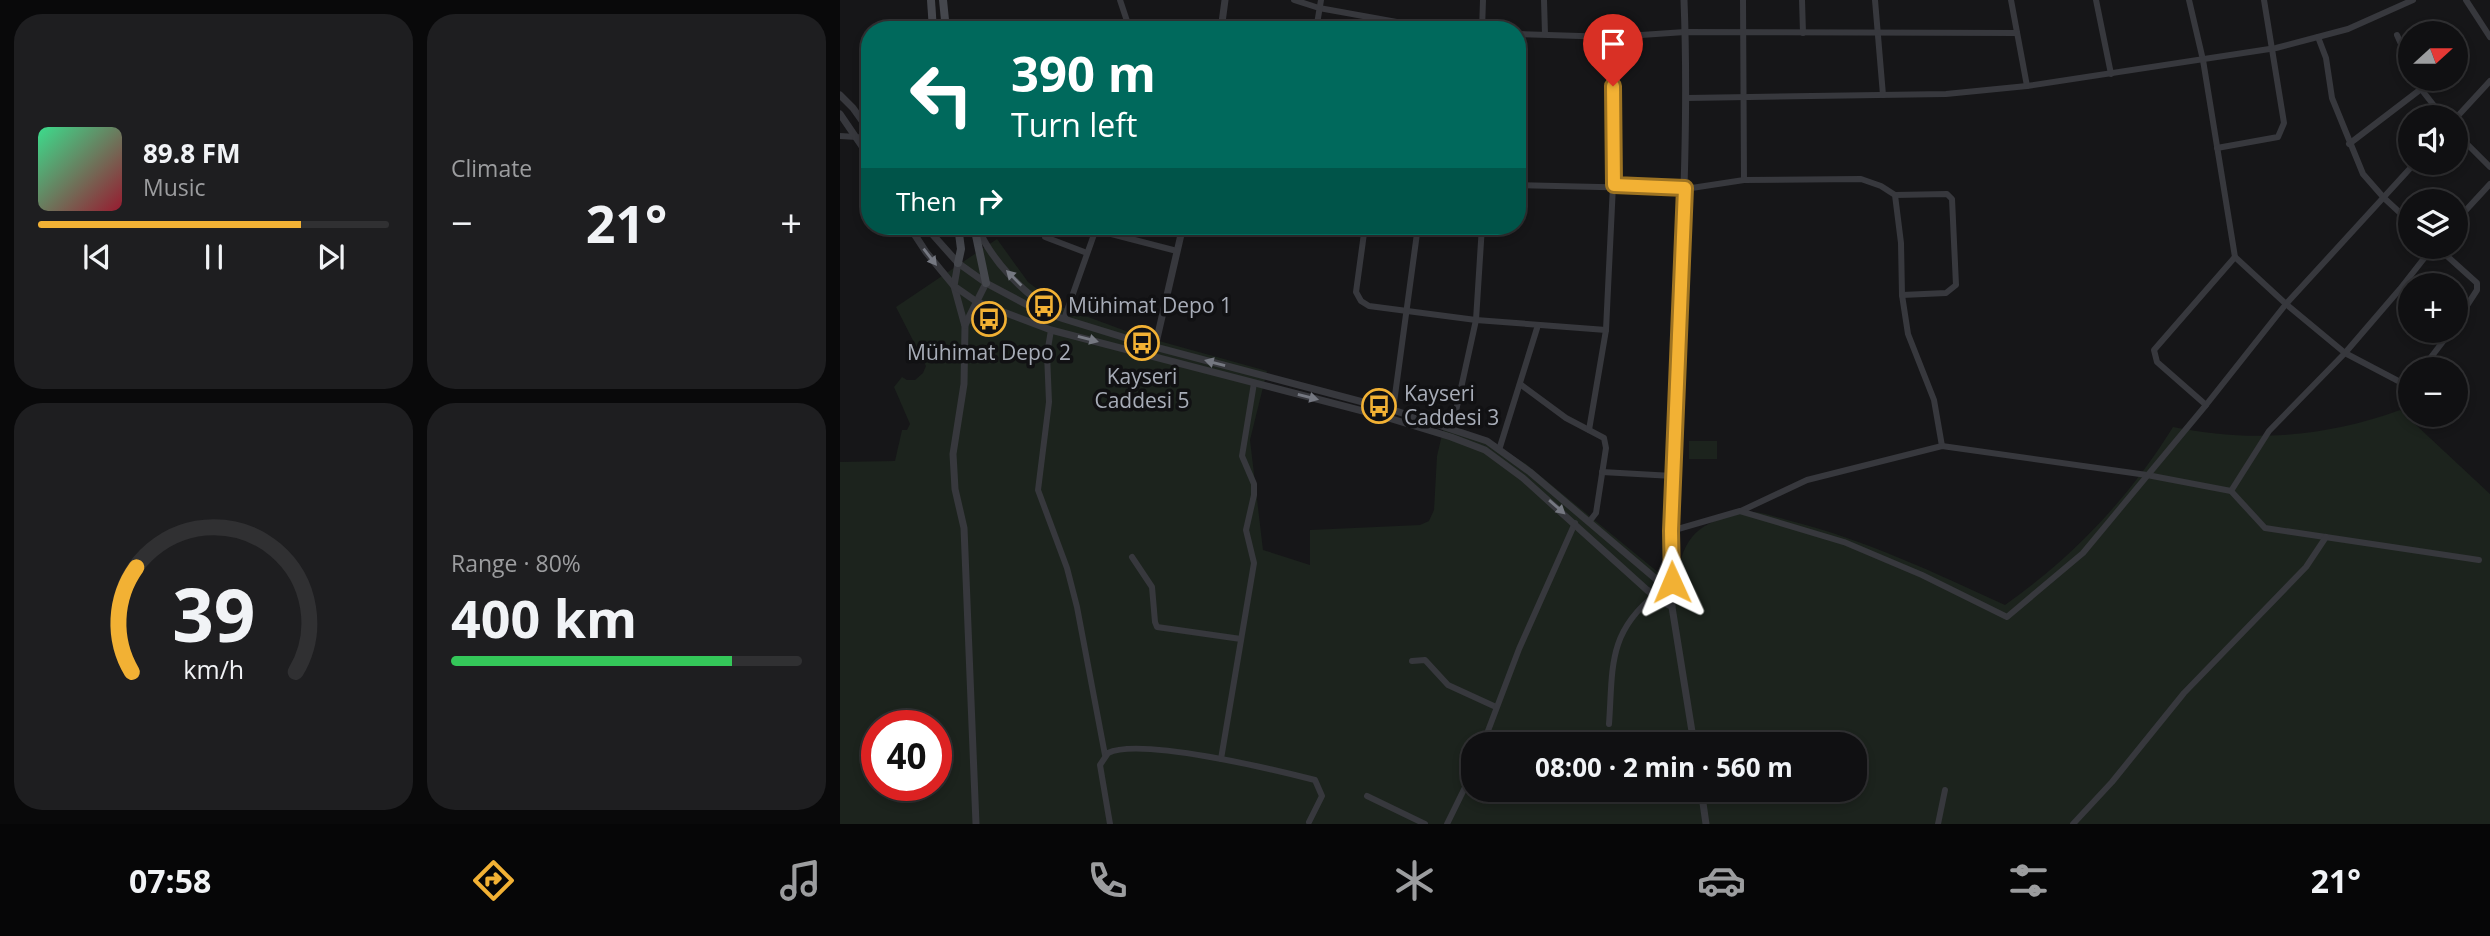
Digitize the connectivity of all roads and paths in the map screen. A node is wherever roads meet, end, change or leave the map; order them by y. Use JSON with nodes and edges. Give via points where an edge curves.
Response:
{"nodes":[{"id":1,"x":931,"y":0,"type":"edge"},
{"id":2,"x":943,"y":0,"type":"edge"},
{"id":3,"x":1120,"y":0,"type":"edge"},
{"id":4,"x":1225,"y":0,"type":"edge"},
{"id":5,"x":1294,"y":0,"type":"edge"},
{"id":6,"x":1321,"y":0,"type":"edge"},
{"id":7,"x":1483,"y":0,"type":"edge"},
{"id":8,"x":1544,"y":0,"type":"edge"},
{"id":9,"x":1684,"y":0,"type":"edge"},
{"id":10,"x":1743,"y":0,"type":"edge"},
{"id":11,"x":1802,"y":0,"type":"edge"},
{"id":12,"x":1875,"y":0,"type":"edge"},
{"id":13,"x":2011,"y":0,"type":"edge"},
{"id":14,"x":2096,"y":0,"type":"edge"},
{"id":15,"x":2189,"y":0,"type":"edge"},
{"id":16,"x":2264,"y":0,"type":"edge"},
{"id":17,"x":2392,"y":0,"type":"edge"},
{"id":18,"x":2413,"y":0,"type":"edge"},
{"id":19,"x":2466,"y":0,"type":"edge"},
{"id":20,"x":1319,"y":8,"type":"junction"},
{"id":21,"x":2396,"y":9,"type":"junction"},
{"id":22,"x":932,"y":21,"type":"edge"},
{"id":23,"x":945,"y":21,"type":"edge"},
{"id":24,"x":1127,"y":21,"type":"edge"},
{"id":25,"x":1222,"y":21,"type":"edge"},
{"id":26,"x":1317,"y":21,"type":"edge"},
{"id":27,"x":1384,"y":21,"type":"edge"},
{"id":28,"x":1482,"y":21,"type":"edge"},
{"id":29,"x":1685,"y":32,"type":"junction"},
{"id":30,"x":1744,"y":33,"type":"junction"},
{"id":31,"x":1803,"y":33,"type":"junction"},
{"id":32,"x":1877,"y":33,"type":"junction"},
{"id":33,"x":2017,"y":33,"type":"junction"},
{"id":34,"x":1526,"y":34,"type":"edge"},
{"id":35,"x":1545,"y":34,"type":"junction"},
{"id":36,"x":1612,"y":37,"type":"junction"},
{"id":37,"x":2318,"y":37,"type":"junction"},
{"id":38,"x":2490,"y":37,"type":"edge"},
{"id":39,"x":2273,"y":48,"type":"junction"},
{"id":40,"x":2203,"y":60,"type":"junction"},
{"id":41,"x":2111,"y":74,"type":"junction"},
{"id":42,"x":2490,"y":81,"type":"edge"},
{"id":43,"x":2027,"y":86,"type":"junction"},
{"id":44,"x":2418,"y":91,"type":"edge"},
{"id":45,"x":2423,"y":91,"type":"edge"},
{"id":46,"x":840,"y":95,"type":"edge"},
{"id":47,"x":1883,"y":95,"type":"junction"},
{"id":48,"x":1687,"y":98,"type":"junction"},
{"id":49,"x":1742,"y":98,"type":"junction"},
{"id":50,"x":2434,"y":105,"type":"edge"},
{"id":51,"x":2468,"y":105,"type":"edge"},
{"id":52,"x":840,"y":114,"type":"edge"},
{"id":53,"x":861,"y":119,"type":"edge"},
{"id":54,"x":840,"y":136,"type":"edge"},
{"id":55,"x":858,"y":137,"type":"junction"},
{"id":56,"x":861,"y":142,"type":"edge"},
{"id":57,"x":2349,"y":144,"type":"junction"},
{"id":58,"x":2468,"y":145,"type":"edge"},
{"id":59,"x":2217,"y":148,"type":"junction"},
{"id":60,"x":2490,"y":167,"type":"edge"},
{"id":61,"x":2405,"y":175,"type":"edge"},
{"id":62,"x":1744,"y":180,"type":"junction"},
{"id":63,"x":2490,"y":184,"type":"edge"},
{"id":64,"x":1526,"y":185,"type":"edge"},
{"id":65,"x":1614,"y":185,"type":"junction"},
{"id":66,"x":1685,"y":188,"type":"junction"},
{"id":67,"x":1895,"y":195,"type":"junction"},
{"id":68,"x":2384,"y":198,"type":"junction"},
{"id":69,"x":2468,"y":208,"type":"edge"},
{"id":70,"x":2398,"y":211,"type":"edge"},
{"id":71,"x":915,"y":235,"type":"edge"},
{"id":72,"x":935,"y":235,"type":"edge"},
{"id":73,"x":959,"y":235,"type":"edge"},
{"id":74,"x":977,"y":235,"type":"edge"},
{"id":75,"x":980,"y":235,"type":"edge"},
{"id":76,"x":1046,"y":235,"type":"edge"},
{"id":77,"x":1094,"y":235,"type":"edge"},
{"id":78,"x":1121,"y":235,"type":"edge"},
{"id":79,"x":1181,"y":235,"type":"edge"},
{"id":80,"x":1364,"y":235,"type":"edge"},
{"id":81,"x":1417,"y":235,"type":"edge"},
{"id":82,"x":1481,"y":235,"type":"edge"},
{"id":83,"x":1177,"y":251,"type":"junction"},
{"id":84,"x":1087,"y":253,"type":"junction"},
{"id":85,"x":2235,"y":257,"type":"junction"},
{"id":86,"x":2425,"y":259,"type":"edge"},
{"id":87,"x":2449,"y":259,"type":"edge"},
{"id":88,"x":958,"y":263,"type":"junction"},
{"id":89,"x":2465,"y":273,"type":"edge"},
{"id":90,"x":2468,"y":275,"type":"edge"},
{"id":91,"x":986,"y":283,"type":"junction"},
{"id":92,"x":954,"y":286,"type":"junction"},
{"id":93,"x":1902,"y":295,"type":"junction"},
{"id":94,"x":977,"y":302,"type":"junction"},
{"id":95,"x":2286,"y":304,"type":"junction"},
{"id":96,"x":2468,"y":304,"type":"edge"},
{"id":97,"x":1408,"y":312,"type":"junction"},
{"id":98,"x":1064,"y":319,"type":"junction"},
{"id":99,"x":1476,"y":320,"type":"junction"},
{"id":100,"x":1538,"y":325,"type":"junction"},
{"id":101,"x":965,"y":326,"type":"junction"},
{"id":102,"x":1051,"y":330,"type":"junction"},
{"id":103,"x":1605,"y":330,"type":"junction"},
{"id":104,"x":2442,"y":343,"type":"edge"},
{"id":105,"x":1155,"y":346,"type":"junction"},
{"id":106,"x":2345,"y":353,"type":"junction"},
{"id":107,"x":2431,"y":357,"type":"edge"},
{"id":108,"x":2398,"y":381,"type":"edge"},
{"id":109,"x":1254,"y":383,"type":"junction"},
{"id":110,"x":1520,"y":384,"type":"junction"},
{"id":111,"x":2206,"y":405,"type":"junction"},
{"id":112,"x":1393,"y":410,"type":"junction"},
{"id":113,"x":1452,"y":429,"type":"junction"},
{"id":114,"x":1589,"y":430,"type":"junction"},
{"id":115,"x":1942,"y":446,"type":"junction"},
{"id":116,"x":1499,"y":450,"type":"junction"},
{"id":117,"x":1602,"y":472,"type":"junction"},
{"id":118,"x":2147,"y":475,"type":"junction"},
{"id":119,"x":1673,"y":476,"type":"junction"},
{"id":120,"x":2231,"y":491,"type":"junction"},
{"id":121,"x":1740,"y":511,"type":"junction"},
{"id":122,"x":1589,"y":522,"type":"junction"},
{"id":123,"x":1575,"y":523,"type":"junction"},
{"id":124,"x":1671,"y":531,"type":"junction"},
{"id":125,"x":2326,"y":537,"type":"junction"},
{"id":126,"x":1132,"y":557,"type":"dead end"},
{"id":127,"x":2479,"y":560,"type":"dead end"},
{"id":128,"x":1655,"y":595,"type":"junction"},
{"id":129,"x":1672,"y":607,"type":"junction"},
{"id":130,"x":1241,"y":639,"type":"junction"},
{"id":131,"x":1412,"y":661,"type":"dead end"},
{"id":132,"x":1496,"y":707,"type":"junction"},
{"id":133,"x":1609,"y":724,"type":"dead end"},
{"id":134,"x":1487,"y":732,"type":"edge"},
{"id":135,"x":1692,"y":732,"type":"edge"},
{"id":136,"x":1105,"y":755,"type":"junction"},
{"id":137,"x":1221,"y":759,"type":"junction"},
{"id":138,"x":1945,"y":790,"type":"dead end"},
{"id":139,"x":1461,"y":795,"type":"edge"},
{"id":140,"x":1367,"y":796,"type":"dead end"},
{"id":141,"x":1703,"y":802,"type":"edge"},
{"id":142,"x":1309,"y":822,"type":"dead end"},
{"id":143,"x":975,"y":824,"type":"edge"},
{"id":144,"x":1110,"y":824,"type":"edge"},
{"id":145,"x":1425,"y":824,"type":"edge"},
{"id":146,"x":1447,"y":824,"type":"edge"},
{"id":147,"x":1706,"y":824,"type":"edge"},
{"id":148,"x":1938,"y":824,"type":"edge"},
{"id":149,"x":2073,"y":824,"type":"edge"}],
"edges":[{"from":1,"to":22,"type":"main road"},
{"from":2,"to":23,"type":"main road"},
{"from":3,"to":24,"type":"street"},
{"from":4,"to":25,"type":"street"},
{"from":5,"to":20,"type":"street"},
{"from":6,"to":20,"type":"street"},
{"from":7,"to":28,"type":"street"},
{"from":8,"to":35,"type":"street"},
{"from":9,"to":29,"type":"street"},
{"from":10,"to":30,"type":"street"},
{"from":11,"to":31,"type":"street"},
{"from":12,"to":32,"type":"street"},
{"from":13,"to":33,"type":"street"},
{"from":14,"to":41,"type":"street"},
{"from":15,"to":40,"type":"street"},
{"from":16,"to":39,"type":"street"},
{"from":17,"to":21,"type":"street"},
{"from":18,"to":21,"type":"street"},
{"from":19,"to":38,"type":"street"},
{"from":20,"to":26,"type":"street"},
{"from":20,"to":27,"type":"street"},
{"from":21,"to":37,"type":"street"},
{"from":29,"to":30,"type":"street"},
{"from":29,"to":36,"type":"street"},
{"from":29,"to":48,"type":"street"},
{"from":30,"to":31,"type":"street"},
{"from":30,"to":49,"type":"street"},
{"from":31,"to":32,"type":"street"},
{"from":32,"to":33,"type":"street"},
{"from":32,"to":47,"type":"street"},
{"from":33,"to":43,"type":"street"},
{"from":34,"to":35,"type":"street"},
{"from":35,"to":36,"type":"street"},
{"from":36,"to":65,"type":"street"},
{"from":37,"to":39,"type":"street"},
{"from":37,"to":57,"type":"street","via":[[2332,98]]},
{"from":39,"to":40,"type":"street"},
{"from":39,"to":59,"type":"street","via":[[2284,123],[2278,137]]},
{"from":40,"to":41,"type":"street"},
{"from":40,"to":59,"type":"street"},
{"from":41,"to":43,"type":"street"},
{"from":42,"to":51,"type":"street"},
{"from":43,"to":47,"type":"street"},
{"from":44,"to":57,"type":"street"},
{"from":45,"to":50,"type":"street"},
{"from":46,"to":53,"type":"street"},
{"from":47,"to":49,"type":"street"},
{"from":48,"to":49,"type":"street"},
{"from":48,"to":66,"type":"street"},
{"from":49,"to":62,"type":"street"},
{"from":52,"to":55,"type":"street"},
{"from":54,"to":55,"type":"street"},
{"from":55,"to":56,"type":"street"},
{"from":57,"to":68,"type":"street","via":[[2364,174]]},
{"from":58,"to":60,"type":"street"},
{"from":59,"to":85,"type":"street"},
{"from":61,"to":68,"type":"street"},
{"from":62,"to":66,"type":"street"},
{"from":62,"to":67,"type":"street","via":[[1861,179]]},
{"from":63,"to":69,"type":"street"},
{"from":64,"to":65,"type":"street"},
{"from":65,"to":66,"type":"street"},
{"from":65,"to":103,"type":"street"},
{"from":66,"to":119,"type":"street"},
{"from":67,"to":93,"type":"street"},
{"from":67,"to":93,"type":"street","via":[[1947,194],[1952,199],[1956,285],[1946,293]]},
{"from":68,"to":70,"type":"street"},
{"from":68,"to":95,"type":"street"},
{"from":71,"to":92,"type":"street","one_way":true},
{"from":72,"to":88,"type":"street"},
{"from":73,"to":88,"type":"main road"},
{"from":74,"to":91,"type":"main road"},
{"from":98,"to":75,"type":"street","one_way":true,"via":[[999,263]]},
{"from":76,"to":84,"type":"street"},
{"from":77,"to":84,"type":"street"},
{"from":78,"to":83,"type":"street"},
{"from":79,"to":83,"type":"street"},
{"from":80,"to":97,"type":"street","via":[[1358,297],[1369,306]]},
{"from":81,"to":97,"type":"street"},
{"from":82,"to":99,"type":"street"},
{"from":83,"to":105,"type":"street"},
{"from":84,"to":98,"type":"street"},
{"from":85,"to":95,"type":"street"},
{"from":85,"to":111,"type":"street","via":[[2154,350],[2157,362]]},
{"from":86,"to":106,"type":"street"},
{"from":87,"to":89,"type":"street"},
{"from":88,"to":91,"type":"street"},
{"from":88,"to":92,"type":"street"},
{"from":90,"to":96,"type":"street","via":[[2477,283],[2477,290]]},
{"from":91,"to":94,"type":"street"},
{"from":91,"to":98,"type":"street"},
{"from":92,"to":94,"type":"street"},
{"from":92,"to":101,"type":"street"},
{"from":93,"to":115,"type":"street","via":[[1908,334],[1934,400]]},
{"from":94,"to":101,"type":"street"},
{"from":94,"to":102,"type":"street"},
{"from":95,"to":106,"type":"street"},
{"from":95,"to":111,"type":"street"},
{"from":97,"to":99,"type":"street"},
{"from":97,"to":112,"type":"street"},
{"from":98,"to":105,"type":"street"},
{"from":99,"to":100,"type":"street"},
{"from":99,"to":113,"type":"street"},
{"from":100,"to":103,"type":"street"},
{"from":100,"to":110,"type":"street"},
{"from":101,"to":143,"type":"street","via":[[964,384],[953,454],[964,528]]},
{"from":102,"to":109,"type":"street","one_way":true},
{"from":102,"to":136,"type":"street","via":[[1049,402],[1038,490],[1074,594]]},
{"from":103,"to":114,"type":"street"},
{"from":104,"to":107,"type":"street"},
{"from":112,"to":105,"type":"street","one_way":true},
{"from":106,"to":108,"type":"street"},
{"from":106,"to":120,"type":"street","via":[[2269,431]]},
{"from":109,"to":123,"type":"street","one_way":true,"via":[[1485,450]]},
{"from":109,"to":130,"type":"street","via":[[1242,456],[1254,484],[1246,530],[1254,563]]},
{"from":110,"to":114,"type":"street"},
{"from":110,"to":116,"type":"street"},
{"from":111,"to":118,"type":"street"},
{"from":112,"to":113,"type":"street"},
{"from":113,"to":116,"type":"street"},
{"from":114,"to":117,"type":"street","via":[[1605,442]]},
{"from":115,"to":118,"type":"street"},
{"from":115,"to":121,"type":"street","via":[[1807,480]]},
{"from":116,"to":122,"type":"street"},
{"from":117,"to":119,"type":"street"},
{"from":117,"to":122,"type":"street","via":[[1597,513]]},
{"from":118,"to":120,"type":"street"},
{"from":118,"to":121,"type":"street","via":[[2083,553],[2007,617],[1844,542]]},
{"from":119,"to":124,"type":"street"},
{"from":120,"to":125,"type":"street","via":[[2265,528]]},
{"from":121,"to":124,"type":"street"},
{"from":122,"to":129,"type":"street","via":[[1656,579]]},
{"from":123,"to":128,"type":"street"},
{"from":123,"to":132,"type":"street"},
{"from":124,"to":129,"type":"street"},
{"from":125,"to":127,"type":"street"},
{"from":125,"to":149,"type":"street","via":[[2306,567],[2184,693]]},
{"from":126,"to":130,"type":"street","via":[[1152,587],[1157,627]]},
{"from":128,"to":129,"type":"street"},
{"from":128,"to":133,"type":"street","via":[[1630,619],[1618,639]]},
{"from":129,"to":135,"type":"street"},
{"from":130,"to":137,"type":"street"},
{"from":131,"to":132,"type":"street","via":[[1425,660],[1448,685]]},
{"from":132,"to":134,"type":"street"},
{"from":136,"to":137,"type":"street","via":[[1128,748]]},
{"from":136,"to":144,"type":"street","via":[[1099,769]]},
{"from":137,"to":142,"type":"street","via":[[1315,780],[1322,796]]},
{"from":138,"to":148,"type":"street"},
{"from":139,"to":146,"type":"street"},
{"from":140,"to":145,"type":"street"},
{"from":141,"to":147,"type":"street"}]}
